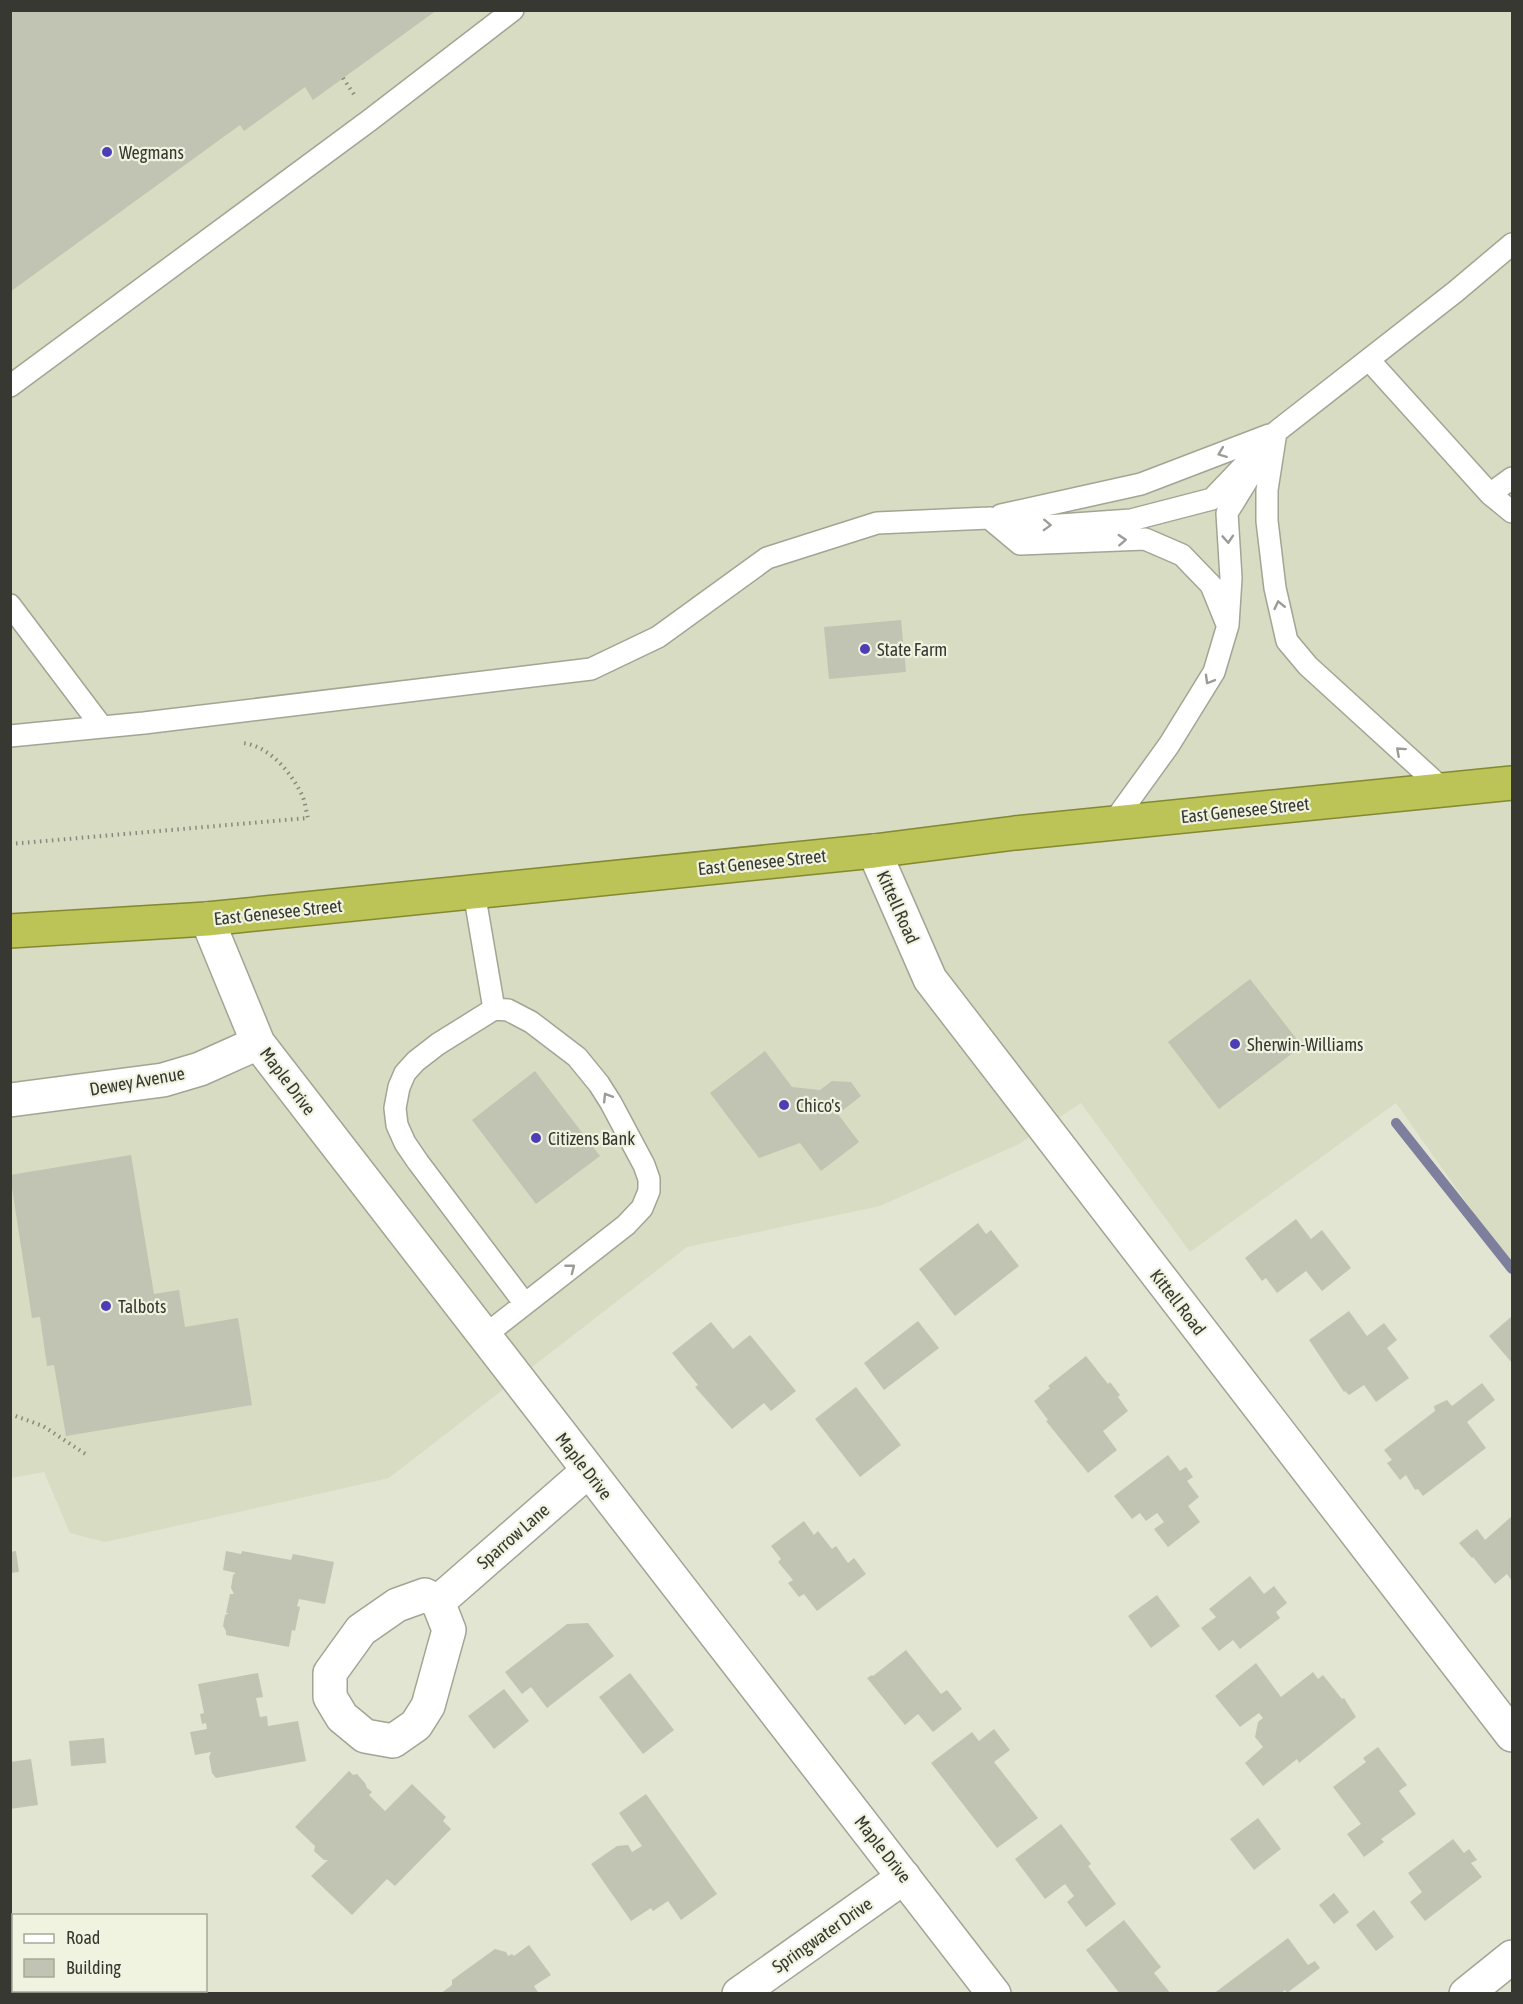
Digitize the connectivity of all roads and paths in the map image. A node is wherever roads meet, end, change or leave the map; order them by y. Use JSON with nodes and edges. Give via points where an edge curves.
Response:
{"nodes":[{"id":1,"x":513,"y":10,"type":"edge"},
{"id":2,"x":1512,"y":244,"type":"edge"},
{"id":3,"x":1369,"y":360,"type":"junction"},
{"id":4,"x":10,"y":386,"type":"edge"},
{"id":5,"x":1276,"y":432,"type":"junction"},
{"id":6,"x":1512,"y":478,"type":"edge"},
{"id":7,"x":1490,"y":494,"type":"junction"},
{"id":8,"x":1512,"y":512,"type":"edge"},
{"id":9,"x":989,"y":518,"type":"junction"},
{"id":10,"x":10,"y":605,"type":"edge"},
{"id":11,"x":1228,"y":625,"type":"junction"},
{"id":12,"x":216,"y":714,"type":"junction"},
{"id":13,"x":102,"y":727,"type":"junction"},
{"id":14,"x":10,"y":736,"type":"edge"},
{"id":15,"x":1512,"y":783,"type":"edge"},
{"id":16,"x":1444,"y":790,"type":"junction"},
{"id":17,"x":1112,"y":824,"type":"junction"},
{"id":18,"x":10,"y":844,"type":"edge"},
{"id":19,"x":874,"y":851,"type":"junction"},
{"id":20,"x":474,"y":892,"type":"junction"},
{"id":21,"x":207,"y":919,"type":"junction"},
{"id":22,"x":10,"y":931,"type":"edge"},
{"id":23,"x":494,"y":1009,"type":"junction"},
{"id":24,"x":258,"y":1043,"type":"junction"},
{"id":25,"x":10,"y":1100,"type":"edge"},
{"id":26,"x":525,"y":1304,"type":"junction"},
{"id":27,"x":484,"y":1336,"type":"junction"},
{"id":28,"x":10,"y":1414,"type":"edge"},
{"id":29,"x":87,"y":1455,"type":"dead end"},
{"id":30,"x":588,"y":1471,"type":"junction"},
{"id":31,"x":438,"y":1602,"type":"dead end"},
{"id":32,"x":1512,"y":1735,"type":"edge"},
{"id":33,"x":904,"y":1877,"type":"junction"},
{"id":34,"x":1512,"y":1957,"type":"edge"},
{"id":35,"x":739,"y":1994,"type":"edge"},
{"id":36,"x":994,"y":1994,"type":"edge"},
{"id":37,"x":1466,"y":1994,"type":"edge"}],
"edges":[{"from":1,"to":4,"type":"lane"},
{"from":2,"to":3,"type":"lane"},
{"from":3,"to":5,"type":"lane"},
{"from":3,"to":7,"type":"lane"},
{"from":5,"to":9,"type":"lane","one_way":true,"via":[[1141,484]]},
{"from":9,"to":5,"type":"lane","one_way":true,"via":[[1046,526],[1110,522],[1212,499]]},
{"from":5,"to":11,"type":"lane","one_way":true,"via":[[1227,513],[1231,579]]},
{"from":16,"to":5,"type":"lane","one_way":true,"via":[[1308,666],[1287,641],[1275,588],[1267,521],[1267,490]]},
{"from":6,"to":7,"type":"lane"},
{"from":7,"to":8,"type":"lane"},
{"from":9,"to":11,"type":"lane","one_way":true,"via":[[1020,544],[1145,539],[1182,555],[1211,585]]},
{"from":9,"to":12,"type":"lane","via":[[877,523],[767,558],[658,637],[591,669]]},
{"from":10,"to":13,"type":"lane"},
{"from":11,"to":17,"type":"lane","one_way":true,"via":[[1214,672],[1169,745]]},
{"from":12,"to":13,"type":"lane"},
{"from":12,"to":18,"type":"path","via":[[221,740],[252,744],[280,762],[303,795],[308,818]]},
{"from":13,"to":14,"type":"lane"},
{"from":15,"to":16,"type":"highway","name":"East Genesee Street"},
{"from":16,"to":17,"type":"highway","name":"East Genesee Street"},
{"from":17,"to":19,"type":"highway","name":"East Genesee Street"},
{"from":19,"to":20,"type":"highway","name":"East Genesee Street"},
{"from":19,"to":32,"type":"street","name":"Kittell Road","via":[[930,979]]},
{"from":20,"to":21,"type":"highway","name":"East Genesee Street"},
{"from":20,"to":23,"type":"lane"},
{"from":21,"to":22,"type":"highway","name":"East Genesee Street"},
{"from":21,"to":24,"type":"street","name":"Maple Drive"},
{"from":23,"to":26,"type":"lane","via":[[416,1061],[405,1073],[395,1107],[397,1125],[418,1162]]},
{"from":26,"to":23,"type":"lane","one_way":true,"via":[[626,1225],[642,1208],[649,1179],[611,1103],[577,1057],[531,1022],[508,1010]]},
{"from":24,"to":25,"type":"street","name":"Dewey Avenue","via":[[200,1069],[163,1080]]},
{"from":24,"to":27,"type":"street","name":"Maple Drive"},
{"from":26,"to":27,"type":"lane"},
{"from":27,"to":30,"type":"street","name":"Maple Drive"},
{"from":28,"to":29,"type":"path","via":[[43,1426]]},
{"from":30,"to":31,"type":"street","name":"Sparrow Lane"},
{"from":30,"to":33,"type":"street","name":"Maple Drive"},
{"from":33,"to":35,"type":"street","name":"Springwater Drive"},
{"from":33,"to":36,"type":"street","name":"Maple Drive"},
{"from":34,"to":37,"type":"street"}]}
